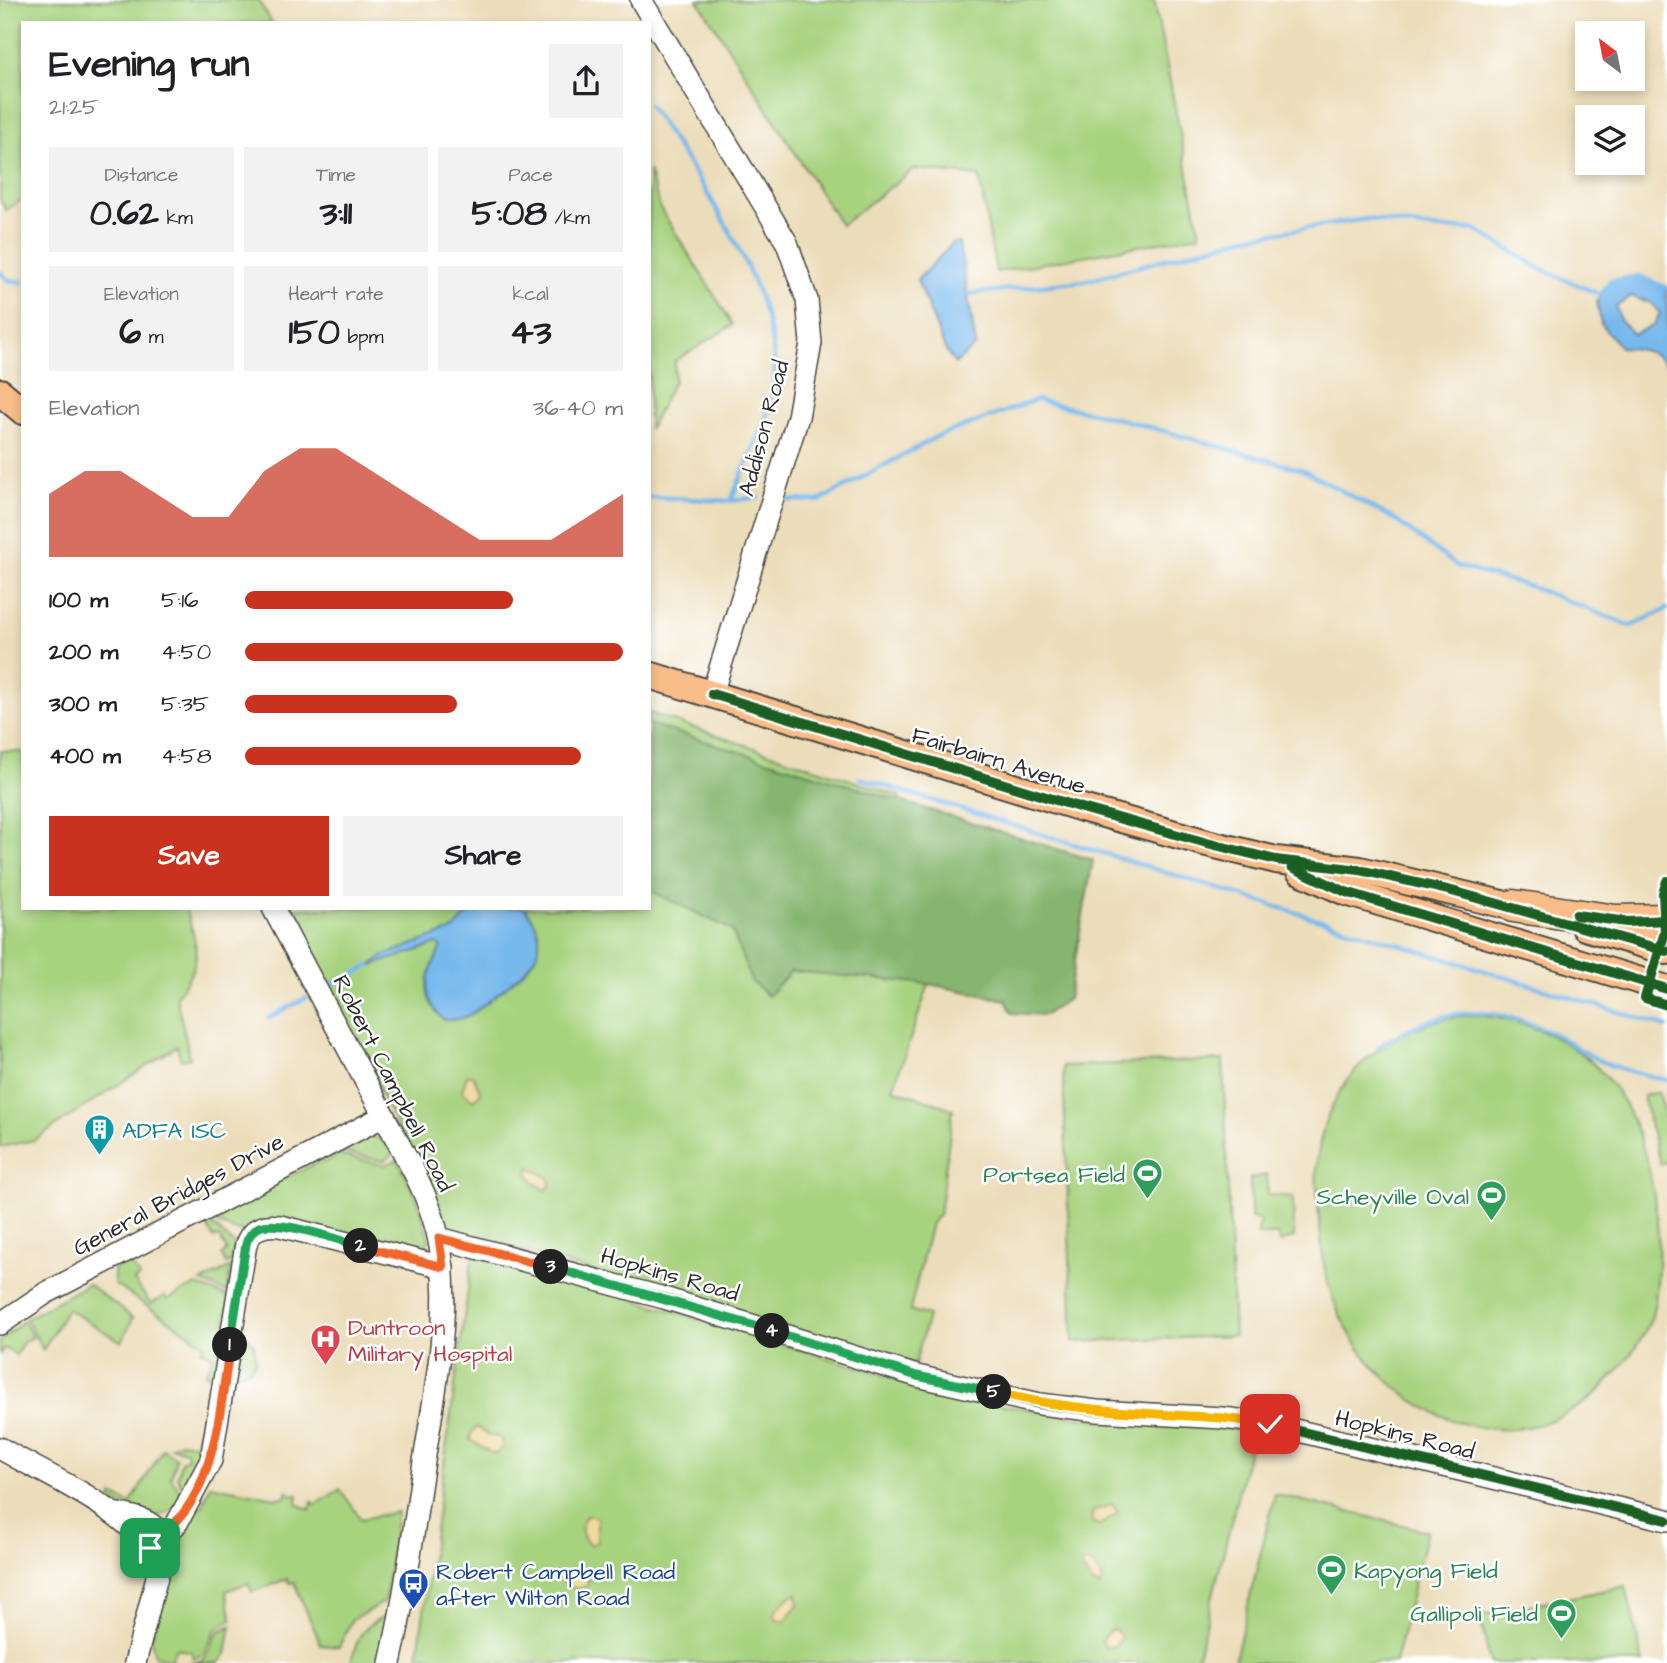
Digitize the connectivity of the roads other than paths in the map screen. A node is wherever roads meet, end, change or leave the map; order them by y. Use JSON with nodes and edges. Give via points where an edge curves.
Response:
{"nodes":[{"id":1,"x":641,"y":0,"type":"edge"},
{"id":2,"x":0,"y":392,"type":"edge"},
{"id":3,"x":21,"y":409,"type":"edge"},
{"id":4,"x":651,"y":676,"type":"edge"},
{"id":5,"x":712,"y":694,"type":"junction"},
{"id":6,"x":1276,"y":860,"type":"junction"},
{"id":7,"x":1513,"y":906,"type":"junction"},
{"id":8,"x":274,"y":910,"type":"edge"},
{"id":9,"x":1667,"y":920,"type":"edge"},
{"id":10,"x":1667,"y":951,"type":"edge"},
{"id":11,"x":1667,"y":989,"type":"edge"},
{"id":12,"x":384,"y":1116,"type":"junction"},
{"id":13,"x":439,"y":1238,"type":"junction"},
{"id":14,"x":443,"y":1267,"type":"junction"},
{"id":15,"x":0,"y":1324,"type":"edge"},
{"id":16,"x":0,"y":1448,"type":"edge"},
{"id":17,"x":1667,"y":1520,"type":"edge"},
{"id":18,"x":155,"y":1540,"type":"junction"},
{"id":19,"x":135,"y":1663,"type":"edge"},
{"id":20,"x":390,"y":1663,"type":"edge"}],
"edges":[{"from":1,"to":5,"type":"street","name":"Addison Road","via":[[788,243],[807,300],[811,343],[798,417]]},
{"from":2,"to":3,"type":"main road"},
{"from":4,"to":5,"type":"main road","name":"Fairbairn Avenue"},
{"from":5,"to":6,"type":"main road","name":"Fairbairn Avenue","via":[[1082,808]]},
{"from":6,"to":7,"type":"main road","name":"Fairbairn Avenue","via":[[1360,870]]},
{"from":6,"to":11,"type":"main road","name":"Fairbairn Avenue","via":[[1346,892]]},
{"from":7,"to":9,"type":"highway","via":[[1616,921]]},
{"from":7,"to":10,"type":"main road","name":"Fairbairn Avenue"},
{"from":8,"to":12,"type":"street","name":"Robert Campbell Road"},
{"from":12,"to":13,"type":"street","name":"Robert Campbell Road","via":[[421,1186]]},
{"from":12,"to":15,"type":"street","name":"General Bridges Drive","via":[[46,1293]]},
{"from":13,"to":14,"type":"street","name":"Robert Campbell Road"},
{"from":13,"to":17,"type":"street","name":"Hopkins Road","via":[[664,1298],[917,1376],[1063,1407],[1270,1424]]},
{"from":14,"to":18,"type":"street","via":[[280,1226],[261,1226],[251,1233],[211,1460],[177,1523]]},
{"from":14,"to":20,"type":"street","name":"Robert Campbell Road","via":[[436,1375]]},
{"from":16,"to":18,"type":"street","via":[[114,1513],[146,1520]]},
{"from":18,"to":19,"type":"street","via":[[163,1552]]}]}
